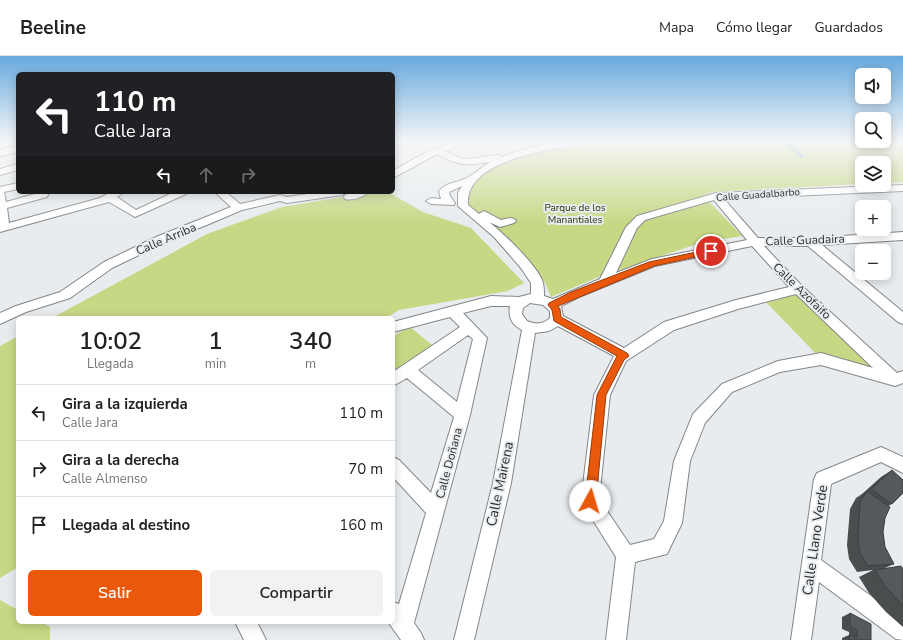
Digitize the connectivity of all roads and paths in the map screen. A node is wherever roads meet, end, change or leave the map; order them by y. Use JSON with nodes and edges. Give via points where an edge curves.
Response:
{"nodes":[{"id":1,"x":10,"y":169,"type":"edge"},
{"id":2,"x":485,"y":169,"type":"edge"},
{"id":3,"x":0,"y":172,"type":"edge"},
{"id":4,"x":474,"y":179,"type":"junction"},
{"id":5,"x":16,"y":186,"type":"edge"},
{"id":6,"x":465,"y":187,"type":"junction"},
{"id":7,"x":903,"y":188,"type":"edge"},
{"id":8,"x":0,"y":190,"type":"edge"},
{"id":9,"x":0,"y":194,"type":"edge"},
{"id":10,"x":43,"y":194,"type":"edge"},
{"id":11,"x":116,"y":194,"type":"edge"},
{"id":12,"x":178,"y":194,"type":"edge"},
{"id":13,"x":222,"y":194,"type":"edge"},
{"id":14,"x":283,"y":195,"type":"edge"},
{"id":15,"x":345,"y":195,"type":"edge"},
{"id":16,"x":716,"y":196,"type":"junction"},
{"id":17,"x":109,"y":198,"type":"junction"},
{"id":18,"x":431,"y":201,"type":"dead end"},
{"id":19,"x":1,"y":207,"type":"edge"},
{"id":20,"x":238,"y":208,"type":"junction"},
{"id":21,"x":48,"y":216,"type":"junction"},
{"id":22,"x":510,"y":221,"type":"dead end"},
{"id":23,"x":2,"y":229,"type":"edge"},
{"id":24,"x":898,"y":236,"type":"edge"},
{"id":25,"x":756,"y":242,"type":"junction"},
{"id":26,"x":811,"y":242,"type":"junction"},
{"id":27,"x":903,"y":245,"type":"edge"},
{"id":28,"x":605,"y":282,"type":"junction"},
{"id":29,"x":798,"y":289,"type":"junction"},
{"id":30,"x":538,"y":299,"type":"junction"},
{"id":31,"x":521,"y":302,"type":"junction"},
{"id":32,"x":552,"y":305,"type":"junction"},
{"id":33,"x":452,"y":311,"type":"junction"},
{"id":34,"x":0,"y":318,"type":"edge"},
{"id":35,"x":557,"y":319,"type":"junction"},
{"id":36,"x":903,"y":319,"type":"edge"},
{"id":37,"x":395,"y":326,"type":"edge"},
{"id":38,"x":469,"y":327,"type":"junction"},
{"id":39,"x":529,"y":327,"type":"junction"},
{"id":40,"x":624,"y":356,"type":"junction"},
{"id":41,"x":408,"y":370,"type":"junction"},
{"id":42,"x":899,"y":378,"type":"edge"},
{"id":43,"x":395,"y":379,"type":"edge"},
{"id":44,"x":462,"y":416,"type":"junction"},
{"id":45,"x":903,"y":465,"type":"edge"},
{"id":46,"x":395,"y":467,"type":"edge"},
{"id":47,"x":436,"y":511,"type":"junction"},
{"id":48,"x":626,"y":554,"type":"junction"},
{"id":49,"x":812,"y":565,"type":"junction"},
{"id":50,"x":246,"y":624,"type":"edge"},
{"id":51,"x":404,"y":626,"type":"edge"},
{"id":52,"x":903,"y":632,"type":"edge"},
{"id":53,"x":256,"y":640,"type":"edge"},
{"id":54,"x":464,"y":640,"type":"edge"},
{"id":55,"x":616,"y":640,"type":"edge"},
{"id":56,"x":801,"y":640,"type":"edge"}],
"edges":[{"from":1,"to":3,"type":"street"},
{"from":2,"to":4,"type":"street"},
{"from":4,"to":6,"type":"street"},
{"from":4,"to":18,"type":"street","via":[[444,191],[450,204]]},
{"from":5,"to":8,"type":"street"},
{"from":6,"to":22,"type":"street","via":[[469,202],[476,209],[500,224]]},
{"from":6,"to":30,"type":"street","via":[[462,196],[463,206],[498,235],[525,265],[537,283]]},
{"from":7,"to":16,"type":"street","name":"Calle Guadalbarbo"},
{"from":9,"to":19,"type":"street"},
{"from":10,"to":19,"type":"street"},
{"from":10,"to":21,"type":"street"},
{"from":11,"to":17,"type":"street"},
{"from":12,"to":17,"type":"street","via":[[136,214]]},
{"from":13,"to":20,"type":"street"},
{"from":14,"to":15,"type":"street","name":"Calle Arriba","via":[[287,200]]},
{"from":14,"to":20,"type":"street","name":"Calle Arriba"},
{"from":16,"to":25,"type":"street","name":"Calle Azofaifo"},
{"from":16,"to":28,"type":"street","name":"Calle Guadalbarbo","via":[[641,218],[632,227]]},
{"from":17,"to":21,"type":"street"},
{"from":19,"to":23,"type":"street"},
{"from":20,"to":34,"type":"street","name":"Calle Arriba","via":[[160,240],[108,265],[65,295]]},
{"from":21,"to":23,"type":"street"},
{"from":24,"to":26,"type":"street","name":"Calle Guadaira"},
{"from":24,"to":27,"type":"street"},
{"from":25,"to":26,"type":"street","name":"Calle Guadaira"},
{"from":25,"to":28,"type":"street","name":"Calle Guadaira","via":[[652,263]]},
{"from":25,"to":29,"type":"street","name":"Calle Azofaifo"},
{"from":26,"to":36,"type":"street"},
{"from":28,"to":32,"type":"street","name":"Calle Guadaira"},
{"from":29,"to":40,"type":"street","via":[[669,326]]},
{"from":29,"to":42,"type":"street","name":"Calle Azofaifo"},
{"from":30,"to":31,"type":"street","via":[[526,299]]},
{"from":30,"to":32,"type":"street"},
{"from":31,"to":33,"type":"street","via":[[491,301]]},
{"from":31,"to":39,"type":"street","via":[[515,310],[515,315]]},
{"from":32,"to":35,"type":"street","via":[[556,309]]},
{"from":33,"to":37,"type":"street"},
{"from":33,"to":38,"type":"street","name":"Calle Doñana"},
{"from":35,"to":39,"type":"street","via":[[543,328]]},
{"from":35,"to":40,"type":"street"},
{"from":38,"to":41,"type":"street"},
{"from":38,"to":44,"type":"street","name":"Calle Doñana","via":[[480,338]]},
{"from":39,"to":54,"type":"street","name":"Calle Mairena","via":[[502,483]]},
{"from":40,"to":48,"type":"street","via":[[621,357],[602,395],[590,501]]},
{"from":41,"to":43,"type":"street"},
{"from":41,"to":44,"type":"street"},
{"from":42,"to":48,"type":"street","via":[[821,359],[778,368],[727,388],[699,419],[682,461],[673,522],[660,547]]},
{"from":44,"to":47,"type":"street","name":"Calle Doñana"},
{"from":45,"to":49,"type":"street","name":"Calle Llano Verde","via":[[881,454],[824,478]]},
{"from":46,"to":47,"type":"street"},
{"from":47,"to":51,"type":"street","name":"Calle Doñana"},
{"from":48,"to":55,"type":"street"},
{"from":49,"to":52,"type":"street"},
{"from":49,"to":56,"type":"street","name":"Calle Llano Verde"},
{"from":50,"to":53,"type":"street"}]}
